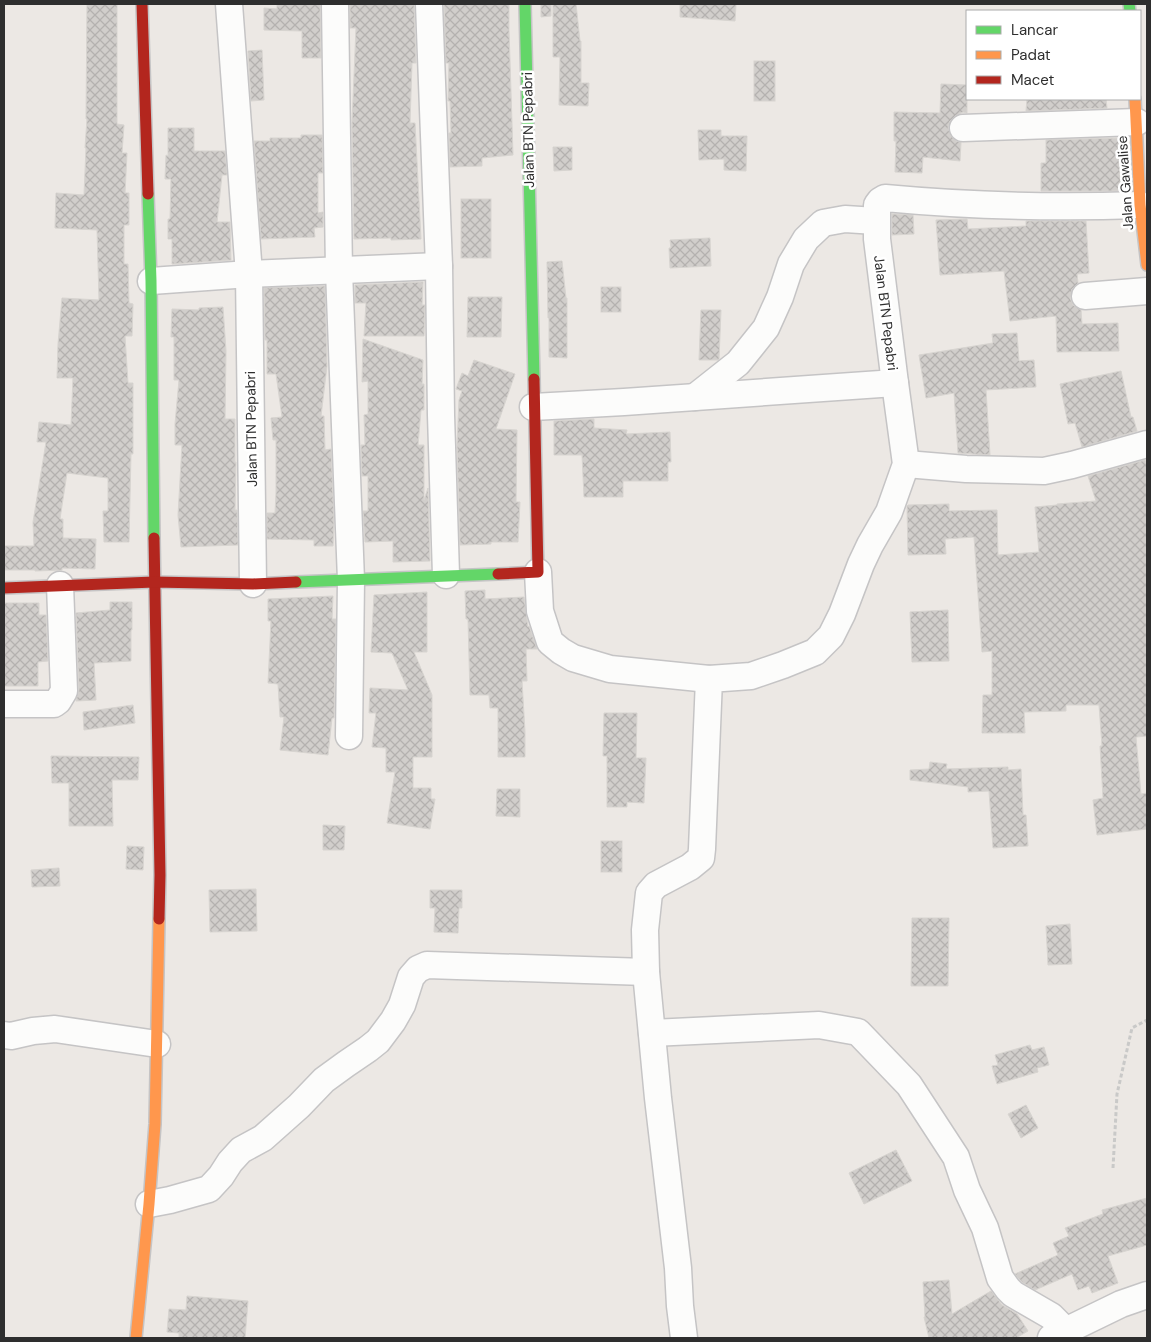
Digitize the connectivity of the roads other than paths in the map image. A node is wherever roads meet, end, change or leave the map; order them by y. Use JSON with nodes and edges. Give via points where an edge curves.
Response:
{"nodes":[{"id":1,"x":142,"y":4,"type":"edge"},
{"id":2,"x":229,"y":4,"type":"edge"},
{"id":3,"x":335,"y":4,"type":"edge"},
{"id":4,"x":429,"y":4,"type":"edge"},
{"id":5,"x":525,"y":4,"type":"edge"},
{"id":6,"x":1136,"y":110,"type":"edge"},
{"id":7,"x":963,"y":128,"type":"dead end"},
{"id":8,"x":1140,"y":205,"type":"junction"},
{"id":9,"x":876,"y":220,"type":"junction"},
{"id":10,"x":1147,"y":265,"type":"edge"},
{"id":11,"x":439,"y":266,"type":"junction"},
{"id":12,"x":339,"y":271,"type":"junction"},
{"id":13,"x":249,"y":274,"type":"junction"},
{"id":14,"x":151,"y":280,"type":"junction"},
{"id":15,"x":1147,"y":291,"type":"edge"},
{"id":16,"x":1085,"y":296,"type":"dead end"},
{"id":17,"x":895,"y":384,"type":"junction"},
{"id":18,"x":696,"y":396,"type":"junction"},
{"id":19,"x":533,"y":407,"type":"junction"},
{"id":20,"x":1147,"y":444,"type":"edge"},
{"id":21,"x":906,"y":464,"type":"junction"},
{"id":22,"x":538,"y":572,"type":"junction"},
{"id":23,"x":446,"y":575,"type":"junction"},
{"id":24,"x":351,"y":580,"type":"junction"},
{"id":25,"x":154,"y":582,"type":"junction"},
{"id":26,"x":253,"y":584,"type":"junction"},
{"id":27,"x":60,"y":586,"type":"junction"},
{"id":28,"x":4,"y":588,"type":"edge"},
{"id":29,"x":709,"y":679,"type":"junction"},
{"id":30,"x":4,"y":704,"type":"edge"},
{"id":31,"x":349,"y":736,"type":"dead end"},
{"id":32,"x":646,"y":972,"type":"junction"},
{"id":33,"x":652,"y":1033,"type":"junction"},
{"id":34,"x":4,"y":1035,"type":"edge"},
{"id":35,"x":158,"y":1044,"type":"junction"},
{"id":36,"x":150,"y":1204,"type":"junction"},
{"id":37,"x":1147,"y":1295,"type":"edge"},
{"id":38,"x":1062,"y":1336,"type":"edge"},
{"id":39,"x":136,"y":1338,"type":"edge"},
{"id":40,"x":684,"y":1338,"type":"edge"}],
"edges":[{"from":1,"to":14,"type":"street"},
{"from":2,"to":13,"type":"street","name":"Jalan BTN Pepabri"},
{"from":3,"to":12,"type":"street"},
{"from":4,"to":11,"type":"street"},
{"from":5,"to":19,"type":"street","name":"Jalan BTN Pepabri"},
{"from":6,"to":7,"type":"street"},
{"from":6,"to":8,"type":"street","name":"Jalan Gawalise"},
{"from":8,"to":9,"type":"street","name":"Jalan BTN Pepabri","via":[[1019,206],[885,198],[877,205]]},
{"from":8,"to":10,"type":"street","name":"Jalan Gawalise"},
{"from":9,"to":17,"type":"street","name":"Jalan BTN Pepabri"},
{"from":9,"to":18,"type":"street","via":[[823,223],[806,239],[792,264],[766,328],[738,363]]},
{"from":11,"to":12,"type":"street"},
{"from":11,"to":23,"type":"street"},
{"from":12,"to":13,"type":"street"},
{"from":12,"to":24,"type":"street"},
{"from":13,"to":14,"type":"street"},
{"from":13,"to":26,"type":"street","name":"Jalan BTN Pepabri"},
{"from":14,"to":25,"type":"street"},
{"from":15,"to":16,"type":"street"},
{"from":17,"to":18,"type":"street","name":"Jalan BTN Pepabri"},
{"from":17,"to":21,"type":"street"},
{"from":18,"to":19,"type":"street","name":"Jalan BTN Pepabri"},
{"from":19,"to":22,"type":"street","name":"Jalan BTN Pepabri"},
{"from":20,"to":21,"type":"street","via":[[1044,471],[966,470]]},
{"from":21,"to":29,"type":"street","via":[[889,512],[861,564],[831,636],[815,652],[784,665],[752,676]]},
{"from":22,"to":23,"type":"street"},
{"from":22,"to":29,"type":"street","via":[[540,611],[550,642],[561,651],[610,669]]},
{"from":23,"to":24,"type":"street"},
{"from":24,"to":26,"type":"street"},
{"from":24,"to":31,"type":"street"},
{"from":25,"to":26,"type":"street"},
{"from":25,"to":27,"type":"street"},
{"from":25,"to":35,"type":"street","via":[[160,875]]},
{"from":27,"to":28,"type":"street"},
{"from":27,"to":30,"type":"street","via":[[64,691],[54,704]]},
{"from":29,"to":32,"type":"street","via":[[702,849],[700,858],[690,867],[656,885],[649,893],[645,930]]},
{"from":32,"to":33,"type":"street"},
{"from":32,"to":36,"type":"street","via":[[427,965],[418,969],[411,977],[402,1005],[393,1020],[368,1050],[324,1080],[263,1138],[241,1150],[209,1189]]},
{"from":33,"to":38,"type":"street","via":[[819,1024],[858,1032],[909,1085],[956,1157],[985,1228],[1000,1278],[1013,1294],[1051,1316]]},
{"from":33,"to":40,"type":"street"},
{"from":34,"to":35,"type":"street","via":[[55,1029]]},
{"from":35,"to":36,"type":"street"},
{"from":36,"to":39,"type":"street"},
{"from":37,"to":38,"type":"street","via":[[1121,1304]]}]}
